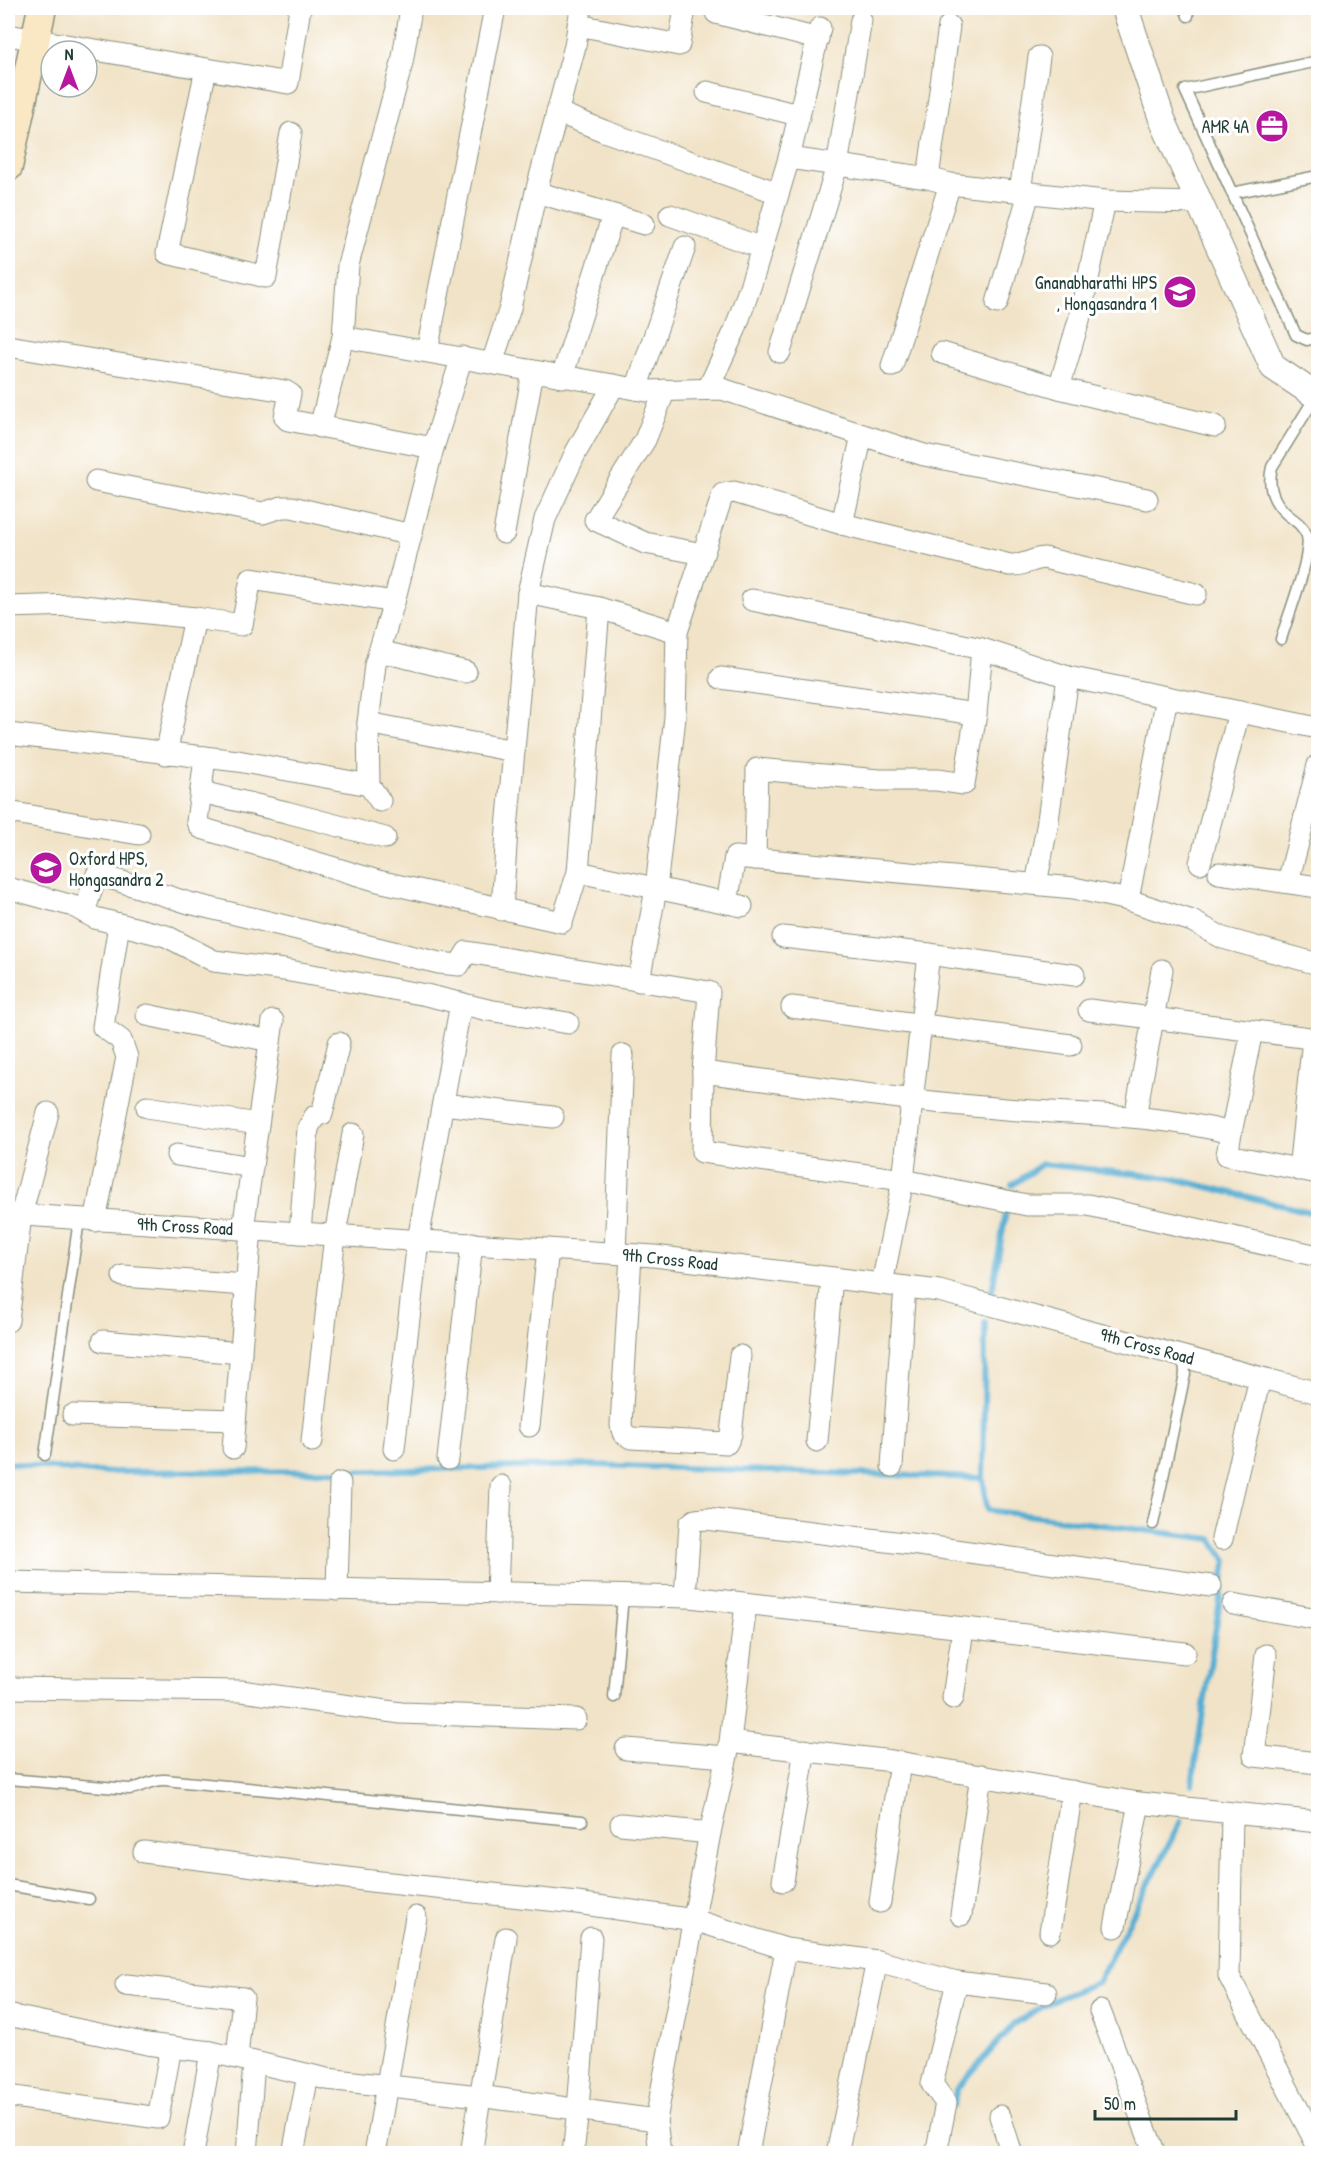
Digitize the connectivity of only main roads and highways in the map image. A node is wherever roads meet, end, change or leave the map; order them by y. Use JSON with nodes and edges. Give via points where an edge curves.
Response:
{"nodes":[{"id":1,"x":42,"y":8,"type":"edge"},
{"id":2,"x":21,"y":38,"type":"edge"},
{"id":3,"x":8,"y":167,"type":"edge"}],
"edges":[{"from":1,"to":2,"type":"main road"},
{"from":2,"to":3,"type":"main road"}]}
